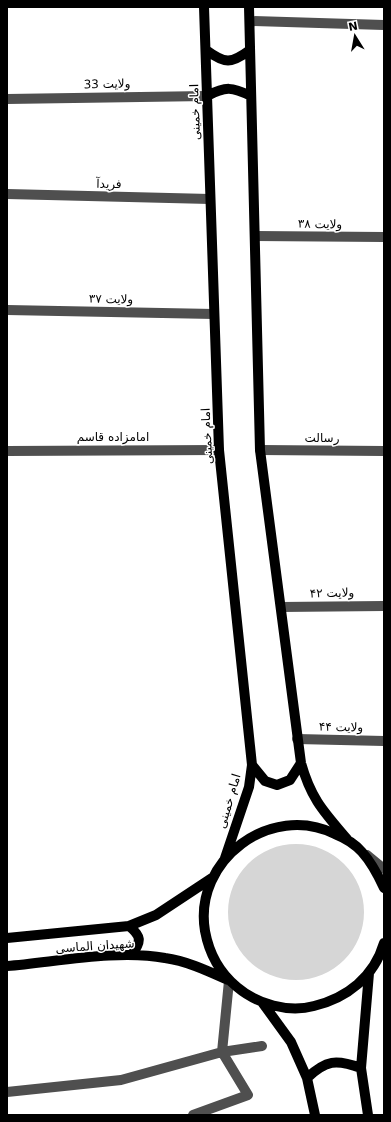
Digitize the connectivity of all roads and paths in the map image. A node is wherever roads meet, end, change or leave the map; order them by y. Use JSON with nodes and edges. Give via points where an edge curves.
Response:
{"nodes":[{"id":1,"x":204,"y":7,"type":"edge"},
{"id":2,"x":249,"y":7,"type":"edge"},
{"id":3,"x":250,"y":21,"type":"junction"},
{"id":4,"x":384,"y":25,"type":"edge"},
{"id":5,"x":206,"y":50,"type":"junction"},
{"id":6,"x":250,"y":50,"type":"junction"},
{"id":7,"x":207,"y":96,"type":"junction"},
{"id":8,"x":251,"y":96,"type":"junction"},
{"id":9,"x":7,"y":99,"type":"edge"},
{"id":10,"x":7,"y":194,"type":"edge"},
{"id":11,"x":210,"y":199,"type":"junction"},
{"id":12,"x":255,"y":236,"type":"junction"},
{"id":13,"x":384,"y":238,"type":"edge"},
{"id":14,"x":7,"y":310,"type":"edge"},
{"id":15,"x":214,"y":314,"type":"junction"},
{"id":16,"x":220,"y":450,"type":"junction"},
{"id":17,"x":260,"y":450,"type":"junction"},
{"id":18,"x":7,"y":451,"type":"edge"},
{"id":19,"x":384,"y":451,"type":"edge"},
{"id":20,"x":384,"y":606,"type":"edge"},
{"id":21,"x":281,"y":607,"type":"junction"},
{"id":22,"x":297,"y":739,"type":"junction"},
{"id":23,"x":384,"y":740,"type":"edge"},
{"id":24,"x":302,"y":763,"type":"junction"},
{"id":25,"x":252,"y":765,"type":"junction"},
{"id":26,"x":347,"y":840,"type":"junction"},
{"id":27,"x":362,"y":851,"type":"junction"},
{"id":28,"x":225,"y":858,"type":"junction"},
{"id":29,"x":384,"y":869,"type":"edge"},
{"id":30,"x":212,"y":878,"type":"junction"},
{"id":31,"x":384,"y":888,"type":"edge"},
{"id":32,"x":129,"y":926,"type":"junction"},
{"id":33,"x":7,"y":938,"type":"edge"},
{"id":34,"x":384,"y":943,"type":"edge"},
{"id":35,"x":382,"y":952,"type":"edge"},
{"id":36,"x":132,"y":954,"type":"junction"},
{"id":37,"x":7,"y":966,"type":"edge"},
{"id":38,"x":369,"y":973,"type":"junction"},
{"id":39,"x":230,"y":980,"type":"junction"},
{"id":40,"x":262,"y":1002,"type":"junction"},
{"id":41,"x":262,"y":1046,"type":"dead end"},
{"id":42,"x":222,"y":1052,"type":"junction"},
{"id":43,"x":361,"y":1068,"type":"junction"},
{"id":44,"x":307,"y":1078,"type":"junction"},
{"id":45,"x":7,"y":1092,"type":"edge"},
{"id":46,"x":193,"y":1115,"type":"edge"},
{"id":47,"x":314,"y":1115,"type":"edge"},
{"id":48,"x":368,"y":1115,"type":"edge"}],
"edges":[{"from":1,"to":5,"type":"main road","name":"امام خمینی"},
{"from":2,"to":3,"type":"main road"},
{"from":3,"to":4,"type":"street"},
{"from":3,"to":6,"type":"main road"},
{"from":5,"to":6,"type":"main road","via":[[220,60],[236,60]]},
{"from":5,"to":7,"type":"main road","name":"امام خمینی"},
{"from":6,"to":8,"type":"main road"},
{"from":7,"to":8,"type":"main road","via":[[221,89],[235,89]]},
{"from":7,"to":9,"type":"street","name":"ولایت 33"},
{"from":7,"to":11,"type":"main road","name":"امام خمینی"},
{"from":8,"to":12,"type":"main road"},
{"from":10,"to":11,"type":"street","name":"فریدآ"},
{"from":11,"to":15,"type":"main road","name":"امام خمینی"},
{"from":12,"to":13,"type":"street","name":"ولایت ۳۸"},
{"from":12,"to":17,"type":"main road"},
{"from":14,"to":15,"type":"street","name":"ولایت ۳۷"},
{"from":15,"to":16,"type":"main road","name":"امام خمینی"},
{"from":16,"to":18,"type":"street","name":"امامزاده قاسم"},
{"from":16,"to":25,"type":"main road","name":"امام خمینی"},
{"from":17,"to":19,"type":"street","name":"رسالت"},
{"from":17,"to":21,"type":"main road"},
{"from":20,"to":21,"type":"street","name":"ولایت ۴۲"},
{"from":21,"to":22,"type":"main road"},
{"from":22,"to":23,"type":"street","name":"ولایت ۴۴"},
{"from":22,"to":24,"type":"main road"},
{"from":24,"to":25,"type":"main road","via":[[290,780],[277,785],[265,781]]},
{"from":24,"to":26,"type":"main road","via":[[316,803]]},
{"from":25,"to":28,"type":"main road","name":"امام خمینی","via":[[249,787]]},
{"from":26,"to":27,"type":"main road"},
{"from":26,"to":28,"type":"main road","via":[[327,830],[305,825],[283,826],[261,832],[241,843]]},
{"from":27,"to":29,"type":"street"},
{"from":27,"to":31,"type":"main road"},
{"from":28,"to":30,"type":"main road"},
{"from":30,"to":32,"type":"main road","name":"شهیدان الماسی","via":[[156,915]]},
{"from":30,"to":39,"type":"main road","via":[[206,899],[204,921],[208,943],[216,963]]},
{"from":32,"to":33,"type":"main road","name":"شهیدان الماسی"},
{"from":32,"to":36,"type":"main road","via":[[138,933],[139,940]]},
{"from":34,"to":35,"type":"main road"},
{"from":35,"to":38,"type":"main road"},
{"from":36,"to":37,"type":"main road","name":"شهیدان الماسی"},
{"from":36,"to":39,"type":"main road","name":"شهیدان الماسی","via":[[166,958],[199,967]]},
{"from":38,"to":40,"type":"main road","via":[[353,990],[332,1002],[309,1008],[285,1008]]},
{"from":38,"to":43,"type":"main road"},
{"from":39,"to":40,"type":"main road","via":[[244,993]]},
{"from":39,"to":42,"type":"street"},
{"from":40,"to":44,"type":"main road","via":[[291,1042]]},
{"from":41,"to":42,"type":"street"},
{"from":42,"to":45,"type":"street","via":[[121,1080]]},
{"from":42,"to":46,"type":"street","via":[[248,1095]]},
{"from":43,"to":44,"type":"main road","via":[[347,1063],[332,1062],[319,1067]]},
{"from":43,"to":48,"type":"main road"},
{"from":44,"to":47,"type":"main road"}]}
